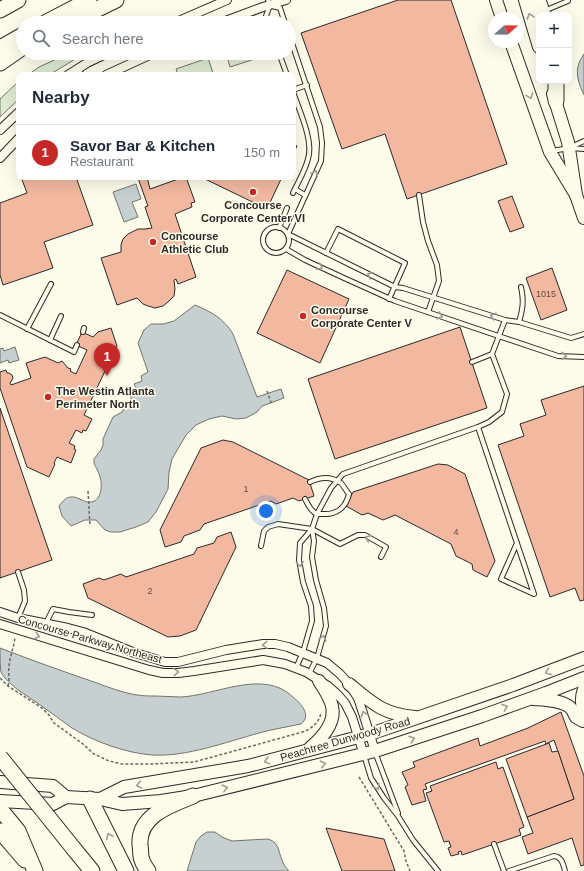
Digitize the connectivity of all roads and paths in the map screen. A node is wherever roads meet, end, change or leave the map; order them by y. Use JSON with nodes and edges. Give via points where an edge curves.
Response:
{"nodes":[{"id":1,"x":18,"y":0,"type":"edge"},
{"id":2,"x":89,"y":0,"type":"edge"},
{"id":3,"x":116,"y":0,"type":"edge"},
{"id":4,"x":227,"y":0,"type":"edge"},
{"id":5,"x":286,"y":0,"type":"edge"},
{"id":6,"x":496,"y":0,"type":"edge"},
{"id":7,"x":525,"y":0,"type":"edge"},
{"id":8,"x":568,"y":0,"type":"edge"},
{"id":9,"x":269,"y":2,"type":"edge"},
{"id":10,"x":541,"y":9,"type":"edge"},
{"id":11,"x":0,"y":10,"type":"edge"},
{"id":12,"x":500,"y":12,"type":"edge"},
{"id":13,"x":58,"y":16,"type":"edge"},
{"id":14,"x":83,"y":16,"type":"edge"},
{"id":15,"x":190,"y":16,"type":"edge"},
{"id":16,"x":236,"y":16,"type":"edge"},
{"id":17,"x":266,"y":16,"type":"edge"},
{"id":18,"x":283,"y":16,"type":"edge"},
{"id":19,"x":536,"y":36,"type":"edge"},
{"id":20,"x":16,"y":39,"type":"edge"},
{"id":21,"x":0,"y":48,"type":"edge"},
{"id":22,"x":513,"y":48,"type":"edge"},
{"id":23,"x":16,"y":53,"type":"edge"},
{"id":24,"x":296,"y":54,"type":"edge"},
{"id":25,"x":98,"y":60,"type":"edge"},
{"id":26,"x":139,"y":60,"type":"edge"},
{"id":27,"x":282,"y":60,"type":"edge"},
{"id":28,"x":0,"y":63,"type":"edge"},
{"id":29,"x":80,"y":72,"type":"edge"},
{"id":30,"x":113,"y":72,"type":"edge"},
{"id":31,"x":286,"y":72,"type":"edge"},
{"id":32,"x":551,"y":84,"type":"edge"},
{"id":33,"x":556,"y":84,"type":"edge"},
{"id":34,"x":307,"y":85,"type":"junction"},
{"id":35,"x":296,"y":90,"type":"edge"},
{"id":36,"x":296,"y":100,"type":"edge"},
{"id":37,"x":556,"y":101,"type":"junction"},
{"id":38,"x":16,"y":115,"type":"edge"},
{"id":39,"x":0,"y":130,"type":"edge"},
{"id":40,"x":16,"y":141,"type":"edge"},
{"id":41,"x":584,"y":141,"type":"edge"},
{"id":42,"x":569,"y":148,"type":"junction"},
{"id":43,"x":584,"y":149,"type":"edge"},
{"id":44,"x":550,"y":152,"type":"junction"},
{"id":45,"x":0,"y":158,"type":"edge"},
{"id":46,"x":305,"y":195,"type":"junction"},
{"id":47,"x":418,"y":195,"type":"dead end"},
{"id":48,"x":576,"y":195,"type":"junction"},
{"id":49,"x":287,"y":208,"type":"dead end"},
{"id":50,"x":584,"y":218,"type":"edge"},
{"id":51,"x":279,"y":228,"type":"junction"},
{"id":52,"x":288,"y":234,"type":"junction"},
{"id":53,"x":286,"y":249,"type":"junction"},
{"id":54,"x":326,"y":253,"type":"junction"},
{"id":55,"x":50,"y":284,"type":"dead end"},
{"id":56,"x":395,"y":287,"type":"junction"},
{"id":57,"x":522,"y":287,"type":"dead end"},
{"id":58,"x":433,"y":297,"type":"junction"},
{"id":59,"x":389,"y":298,"type":"junction"},
{"id":60,"x":428,"y":312,"type":"junction"},
{"id":61,"x":0,"y":315,"type":"edge"},
{"id":62,"x":61,"y":316,"type":"dead end"},
{"id":63,"x":505,"y":320,"type":"junction"},
{"id":64,"x":519,"y":322,"type":"junction"},
{"id":65,"x":27,"y":329,"type":"junction"},
{"id":66,"x":584,"y":334,"type":"edge"},
{"id":67,"x":499,"y":336,"type":"junction"},
{"id":68,"x":50,"y":340,"type":"junction"},
{"id":69,"x":77,"y":346,"type":"dead end"},
{"id":70,"x":492,"y":354,"type":"junction"},
{"id":71,"x":584,"y":357,"type":"edge"},
{"id":72,"x":472,"y":362,"type":"dead end"},
{"id":73,"x":267,"y":391,"type":"dead end"},
{"id":74,"x":272,"y":405,"type":"dead end"},
{"id":75,"x":478,"y":427,"type":"junction"},
{"id":76,"x":336,"y":481,"type":"junction"},
{"id":77,"x":310,"y":482,"type":"dead end"},
{"id":78,"x":88,"y":491,"type":"dead end"},
{"id":79,"x":306,"y":499,"type":"dead end"},
{"id":80,"x":317,"y":514,"type":"junction"},
{"id":81,"x":90,"y":526,"type":"dead end"},
{"id":82,"x":312,"y":529,"type":"junction"},
{"id":83,"x":517,"y":543,"type":"junction"},
{"id":84,"x":262,"y":546,"type":"dead end"},
{"id":85,"x":381,"y":557,"type":"dead end"},
{"id":86,"x":18,"y":572,"type":"dead end"},
{"id":87,"x":0,"y":612,"type":"edge"},
{"id":88,"x":92,"y":615,"type":"dead end"},
{"id":89,"x":18,"y":618,"type":"junction"},
{"id":90,"x":46,"y":623,"type":"junction"},
{"id":91,"x":0,"y":624,"type":"edge"},
{"id":92,"x":15,"y":637,"type":"dead end"},
{"id":93,"x":303,"y":652,"type":"junction"},
{"id":94,"x":317,"y":658,"type":"junction"},
{"id":95,"x":584,"y":658,"type":"edge"},
{"id":96,"x":296,"y":669,"type":"junction"},
{"id":97,"x":0,"y":678,"type":"edge"},
{"id":98,"x":314,"y":678,"type":"junction"},
{"id":99,"x":584,"y":678,"type":"edge"},
{"id":100,"x":350,"y":684,"type":"junction"},
{"id":101,"x":8,"y":686,"type":"junction"},
{"id":102,"x":584,"y":689,"type":"edge"},
{"id":103,"x":529,"y":699,"type":"junction"},
{"id":104,"x":323,"y":711,"type":"dead end"},
{"id":105,"x":420,"y":717,"type":"junction"},
{"id":106,"x":584,"y":718,"type":"edge"},
{"id":107,"x":364,"y":735,"type":"junction"},
{"id":108,"x":308,"y":750,"type":"junction"},
{"id":109,"x":370,"y":753,"type":"junction"},
{"id":110,"x":0,"y":757,"type":"edge"},
{"id":111,"x":359,"y":776,"type":"dead end"},
{"id":112,"x":0,"y":782,"type":"edge"},
{"id":113,"x":193,"y":796,"type":"junction"},
{"id":114,"x":66,"y":797,"type":"junction"},
{"id":115,"x":95,"y":799,"type":"junction"},
{"id":116,"x":0,"y":801,"type":"edge"},
{"id":117,"x":0,"y":810,"type":"edge"},
{"id":118,"x":398,"y":816,"type":"junction"},
{"id":119,"x":0,"y":831,"type":"edge"},
{"id":120,"x":494,"y":844,"type":"dead end"},
{"id":121,"x":35,"y":871,"type":"edge"},
{"id":122,"x":92,"y":871,"type":"edge"},
{"id":123,"x":126,"y":871,"type":"edge"},
{"id":124,"x":148,"y":871,"type":"edge"},
{"id":125,"x":410,"y":871,"type":"edge"},
{"id":126,"x":438,"y":871,"type":"edge"},
{"id":127,"x":504,"y":871,"type":"edge"},
{"id":128,"x":509,"y":871,"type":"edge"},
{"id":129,"x":565,"y":871,"type":"edge"}],
"edges":[{"from":1,"to":11,"type":"highway"},
{"from":2,"to":13,"type":"highway"},
{"from":3,"to":14,"type":"highway"},
{"from":4,"to":15,"type":"street"},
{"from":5,"to":9,"type":"street"},
{"from":6,"to":12,"type":"main road"},
{"from":19,"to":7,"type":"main road","one_way":true},
{"from":8,"to":10,"type":"lane"},
{"from":9,"to":16,"type":"street"},
{"from":9,"to":17,"type":"lane"},
{"from":9,"to":18,"type":"lane","via":[[280,8]]},
{"from":20,"to":21,"type":"highway"},
{"from":22,"to":44,"type":"main road","one_way":true},
{"from":23,"to":28,"type":"highway"},
{"from":24,"to":34,"type":"lane"},
{"from":25,"to":29,"type":"street"},
{"from":26,"to":30,"type":"street"},
{"from":27,"to":31,"type":"lane"},
{"from":32,"to":37,"type":"main road"},
{"from":33,"to":37,"type":"highway"},
{"from":34,"to":35,"type":"lane"},
{"from":46,"to":34,"type":"lane","one_way":true,"via":[[321,161],[322,143]]},
{"from":36,"to":46,"type":"lane","via":[[310,146],[309,158],[294,191]]},
{"from":37,"to":42,"type":"main road"},
{"from":38,"to":39,"type":"street"},
{"from":40,"to":45,"type":"street"},
{"from":41,"to":42,"type":"lane"},
{"from":42,"to":43,"type":"lane"},
{"from":42,"to":44,"type":"lane"},
{"from":42,"to":48,"type":"main road"},
{"from":44,"to":48,"type":"main road"},
{"from":46,"to":52,"type":"lane"},
{"from":47,"to":58,"type":"lane","via":[[428,241],[437,265],[439,281]]},
{"from":48,"to":50,"type":"main road"},
{"from":49,"to":51,"type":"lane"},
{"from":51,"to":52,"type":"lane"},
{"from":51,"to":53,"type":"lane","via":[[273,228],[266,233],[265,246],[275,253]]},
{"from":52,"to":53,"type":"lane","via":[[289,242]]},
{"from":52,"to":54,"type":"lane"},
{"from":53,"to":59,"type":"lane","one_way":true},
{"from":56,"to":54,"type":"lane","one_way":true},
{"from":54,"to":56,"type":"lane","via":[[338,229],[405,263]]},
{"from":55,"to":65,"type":"lane"},
{"from":56,"to":58,"type":"lane"},
{"from":56,"to":59,"type":"lane"},
{"from":57,"to":64,"type":"lane","via":[[523,306]]},
{"from":58,"to":60,"type":"lane"},
{"from":63,"to":58,"type":"lane","one_way":true},
{"from":59,"to":60,"type":"lane"},
{"from":60,"to":67,"type":"lane","one_way":true},
{"from":61,"to":65,"type":"lane"},
{"from":62,"to":68,"type":"lane"},
{"from":63,"to":64,"type":"lane"},
{"from":63,"to":67,"type":"lane"},
{"from":64,"to":66,"type":"lane","via":[[571,338]]},
{"from":65,"to":68,"type":"lane"},
{"from":67,"to":70,"type":"lane"},
{"from":67,"to":71,"type":"lane","one_way":true,"via":[[558,356]]},
{"from":68,"to":69,"type":"lane","via":[[74,352]]},
{"from":70,"to":72,"type":"lane"},
{"from":70,"to":75,"type":"lane","via":[[507,394],[502,412]]},
{"from":73,"to":74,"type":"path"},
{"from":75,"to":76,"type":"lane","via":[[343,474]]},
{"from":75,"to":83,"type":"lane"},
{"from":76,"to":77,"type":"lane","via":[[318,478]]},
{"from":76,"to":80,"type":"lane"},
{"from":76,"to":80,"type":"lane","via":[[349,494],[346,503],[334,513]]},
{"from":78,"to":81,"type":"path"},
{"from":79,"to":80,"type":"lane","via":[[309,508]]},
{"from":80,"to":82,"type":"lane"},
{"from":82,"to":84,"type":"lane","via":[[278,524],[268,527],[264,531]]},
{"from":85,"to":82,"type":"lane","one_way":true,"via":[[386,547],[365,535],[358,535],[340,544]]},
{"from":82,"to":93,"type":"lane","one_way":true,"via":[[300,543],[299,560],[311,606],[312,621]]},
{"from":94,"to":82,"type":"lane","one_way":true,"via":[[326,626],[312,557]]},
{"from":83,"to":83,"type":"lane","via":[[524,565],[534,594],[501,579]]},
{"from":86,"to":89,"type":"lane","via":[[25,601]]},
{"from":87,"to":89,"type":"street","name":"Concourse Parkway Northeast"},
{"from":88,"to":90,"type":"lane","via":[[53,609]]},
{"from":89,"to":90,"type":"street","name":"Concourse Parkway Northeast"},
{"from":93,"to":90,"type":"street","name":"Concourse Parkway Northeast","one_way":true,"via":[[275,644],[263,644],[178,662],[165,662],[83,632]]},
{"from":91,"to":96,"type":"street","name":"Concourse Parkway Northeast","one_way":true,"via":[[164,673],[263,660]]},
{"from":92,"to":101,"type":"path","via":[[10,656]]},
{"from":93,"to":94,"type":"street","name":"Concourse Parkway Northeast"},
{"from":93,"to":96,"type":"lane"},
{"from":94,"to":98,"type":"lane"},
{"from":94,"to":100,"type":"street","name":"Concourse Parkway Northeast","via":[[327,663]]},
{"from":95,"to":105,"type":"main road","name":"Peachtree Dunwoody Road","one_way":true},
{"from":96,"to":98,"type":"street","name":"Concourse Parkway Northeast"},
{"from":97,"to":101,"type":"path"},
{"from":98,"to":107,"type":"street","name":"Concourse Parkway Northeast","via":[[345,703]]},
{"from":98,"to":108,"type":"main road","via":[[328,695],[332,718],[327,732]]},
{"from":99,"to":103,"type":"main road","name":"Peachtree Dunwoody Road"},
{"from":100,"to":105,"type":"main road","via":[[372,704],[387,712]]},
{"from":107,"to":100,"type":"street","name":"Concourse Parkway Northeast","one_way":true,"via":[[358,698]]},
{"from":101,"to":104,"type":"path","via":[[42,708],[54,723],[94,754],[109,761],[132,765],[194,762],[217,757],[306,731],[318,722]]},
{"from":102,"to":106,"type":"main road"},
{"from":103,"to":106,"type":"main road","via":[[559,702],[573,710],[576,717]]},
{"from":109,"to":103,"type":"main road","name":"Peachtree Dunwoody Road","one_way":true},
{"from":105,"to":107,"type":"main road","name":"Peachtree Dunwoody Road"},
{"from":107,"to":108,"type":"main road","name":"Peachtree Dunwoody Road"},
{"from":107,"to":109,"type":"street","name":"Concourse Parkway Northeast"},
{"from":107,"to":109,"type":"street","name":"Concourse Parkway Northeast"},
{"from":108,"to":115,"type":"main road","name":"Peachtree Dunwoody Road","one_way":true,"via":[[248,766],[124,787]]},
{"from":113,"to":109,"type":"main road","name":"Peachtree Dunwoody Road","one_way":true},
{"from":109,"to":118,"type":"lane"},
{"from":109,"to":118,"type":"lane","one_way":true,"via":[[371,778]]},
{"from":110,"to":122,"type":"highway","bridge":true},
{"from":111,"to":125,"type":"path","via":[[404,852]]},
{"from":112,"to":114,"type":"main road","via":[[53,786]]},
{"from":113,"to":115,"type":"main road","name":"Peachtree Dunwoody Road","via":[[122,804]]},
{"from":113,"to":124,"type":"highway","via":[[160,810],[146,823],[140,839],[142,859]]},
{"from":114,"to":115,"type":"main road","name":"Peachtree Dunwoody Road"},
{"from":114,"to":116,"type":"main road","name":"Peachtree Dunwoody Road","via":[[53,804]]},
{"from":123,"to":115,"type":"highway","one_way":true},
{"from":117,"to":121,"type":"highway","via":[[18,831]]},
{"from":118,"to":126,"type":"lane"},
{"from":119,"to":121,"type":"highway"},
{"from":120,"to":127,"type":"lane"},
{"from":128,"to":129,"type":"lane","via":[[554,856],[561,860]]}]}
